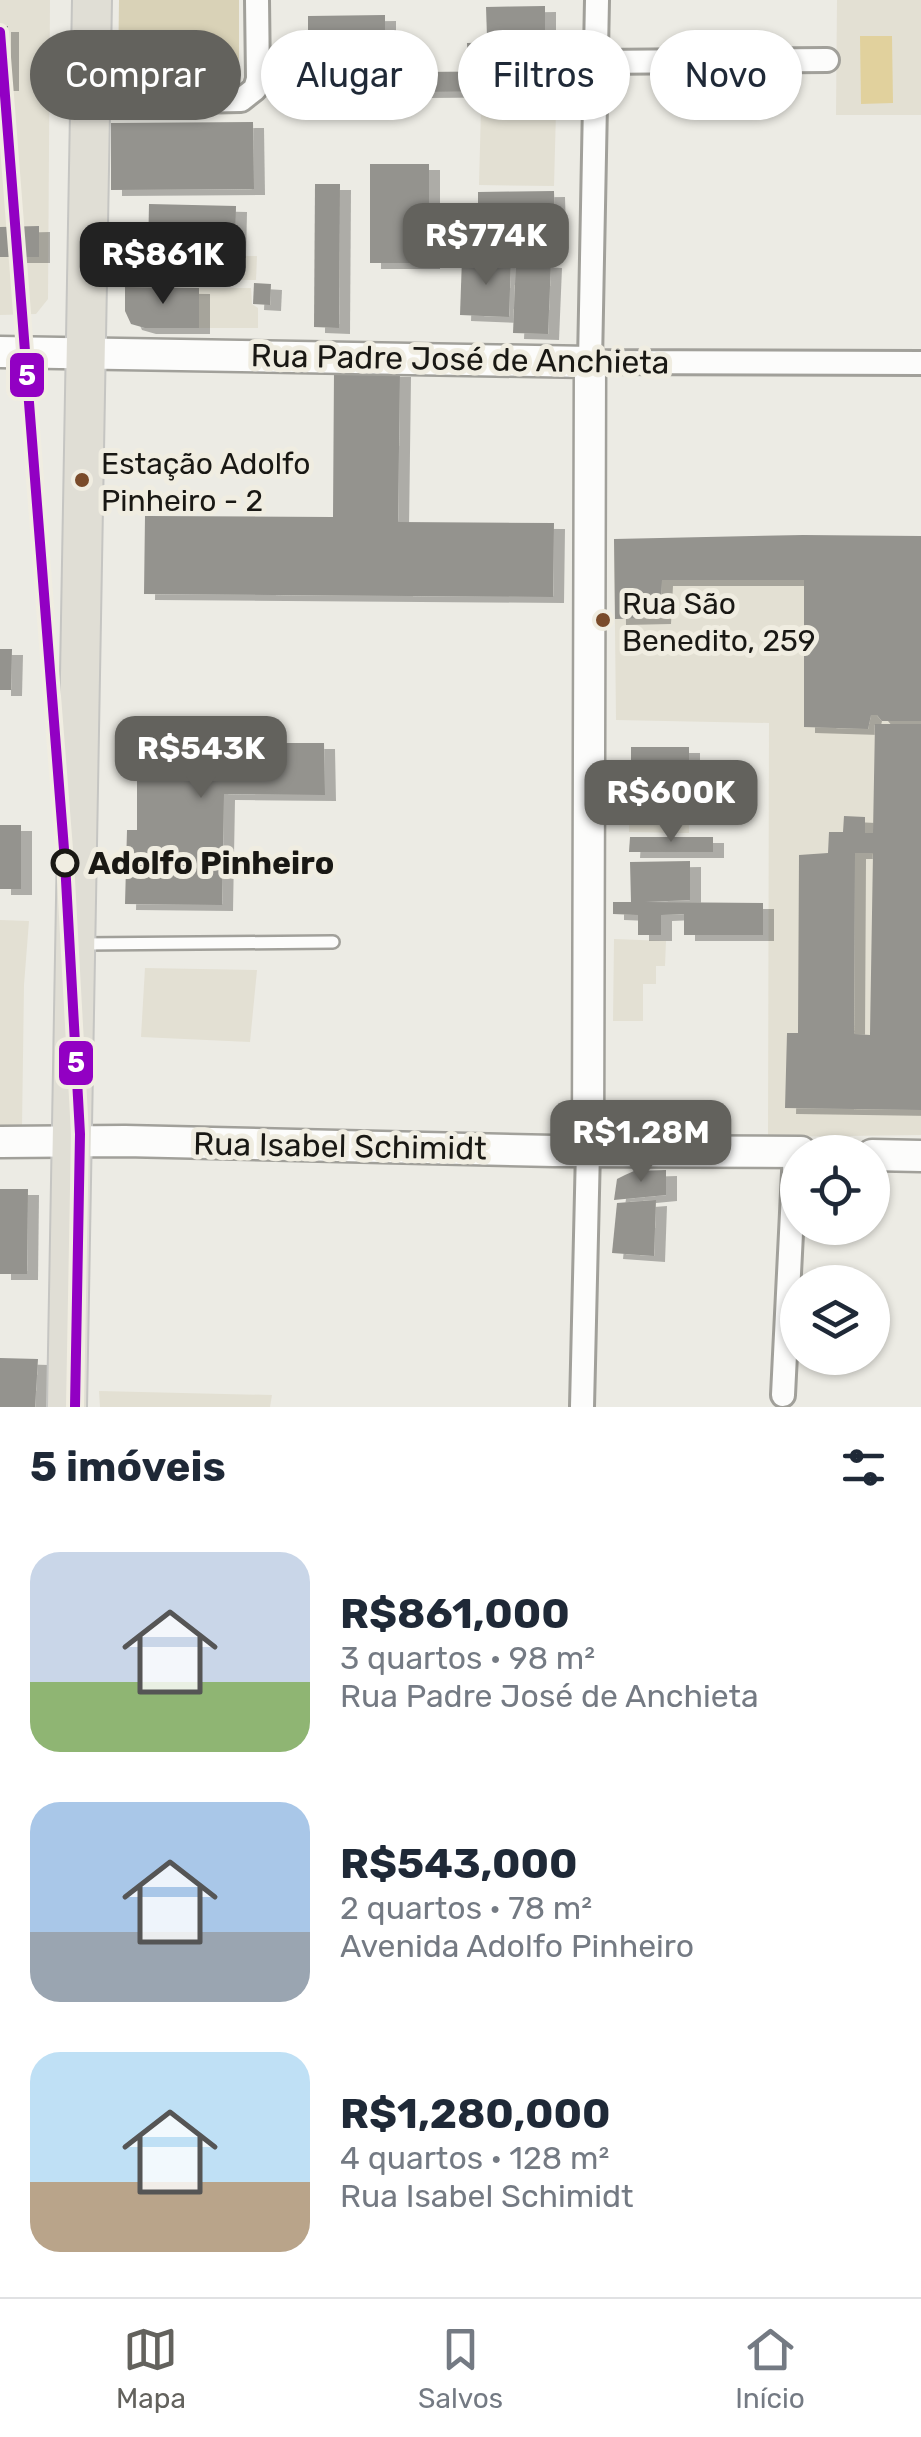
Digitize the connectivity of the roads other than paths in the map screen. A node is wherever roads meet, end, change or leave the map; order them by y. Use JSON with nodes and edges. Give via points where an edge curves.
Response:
{"nodes":[{"id":1,"x":92,"y":0,"type":"edge"},
{"id":2,"x":257,"y":0,"type":"edge"},
{"id":3,"x":597,"y":0,"type":"edge"},
{"id":4,"x":91,"y":30,"type":"edge"},
{"id":5,"x":597,"y":30,"type":"edge"},
{"id":6,"x":827,"y":60,"type":"dead end"},
{"id":7,"x":630,"y":62,"type":"edge"},
{"id":8,"x":241,"y":100,"type":"edge"},
{"id":9,"x":90,"y":120,"type":"edge"},
{"id":10,"x":595,"y":120,"type":"edge"},
{"id":11,"x":0,"y":352,"type":"edge"},
{"id":12,"x":85,"y":353,"type":"junction"},
{"id":13,"x":590,"y":362,"type":"junction"},
{"id":14,"x":921,"y":363,"type":"edge"},
{"id":15,"x":334,"y":942,"type":"dead end"},
{"id":16,"x":76,"y":944,"type":"junction"},
{"id":17,"x":73,"y":1141,"type":"junction"},
{"id":18,"x":0,"y":1142,"type":"edge"},
{"id":19,"x":588,"y":1150,"type":"junction"},
{"id":20,"x":780,"y":1152,"type":"edge"},
{"id":21,"x":890,"y":1155,"type":"edge"},
{"id":22,"x":921,"y":1156,"type":"edge"},
{"id":23,"x":792,"y":1245,"type":"edge"},
{"id":24,"x":783,"y":1395,"type":"dead end"},
{"id":25,"x":67,"y":1407,"type":"edge"},
{"id":26,"x":582,"y":1407,"type":"edge"}],
"edges":[{"from":1,"to":4,"type":"main road"},
{"from":2,"to":8,"type":"street","via":[[258,79]]},
{"from":3,"to":5,"type":"street"},
{"from":6,"to":7,"type":"street"},
{"from":9,"to":12,"type":"main road"},
{"from":10,"to":13,"type":"street"},
{"from":11,"to":12,"type":"street","name":"Rua Padre José de Anchieta"},
{"from":12,"to":13,"type":"street","name":"Rua Padre José de Anchieta"},
{"from":12,"to":16,"type":"main road"},
{"from":13,"to":14,"type":"street","name":"Rua Padre José de Anchieta"},
{"from":13,"to":19,"type":"street"},
{"from":15,"to":16,"type":"lane"},
{"from":16,"to":17,"type":"main road"},
{"from":17,"to":18,"type":"street","name":"Rua Isabel Schimidt"},
{"from":17,"to":19,"type":"street","name":"Rua Isabel Schimidt"},
{"from":17,"to":25,"type":"main road"},
{"from":19,"to":20,"type":"street","name":"Rua Isabel Schimidt"},
{"from":19,"to":26,"type":"street"},
{"from":21,"to":22,"type":"street"},
{"from":23,"to":24,"type":"street"}]}
